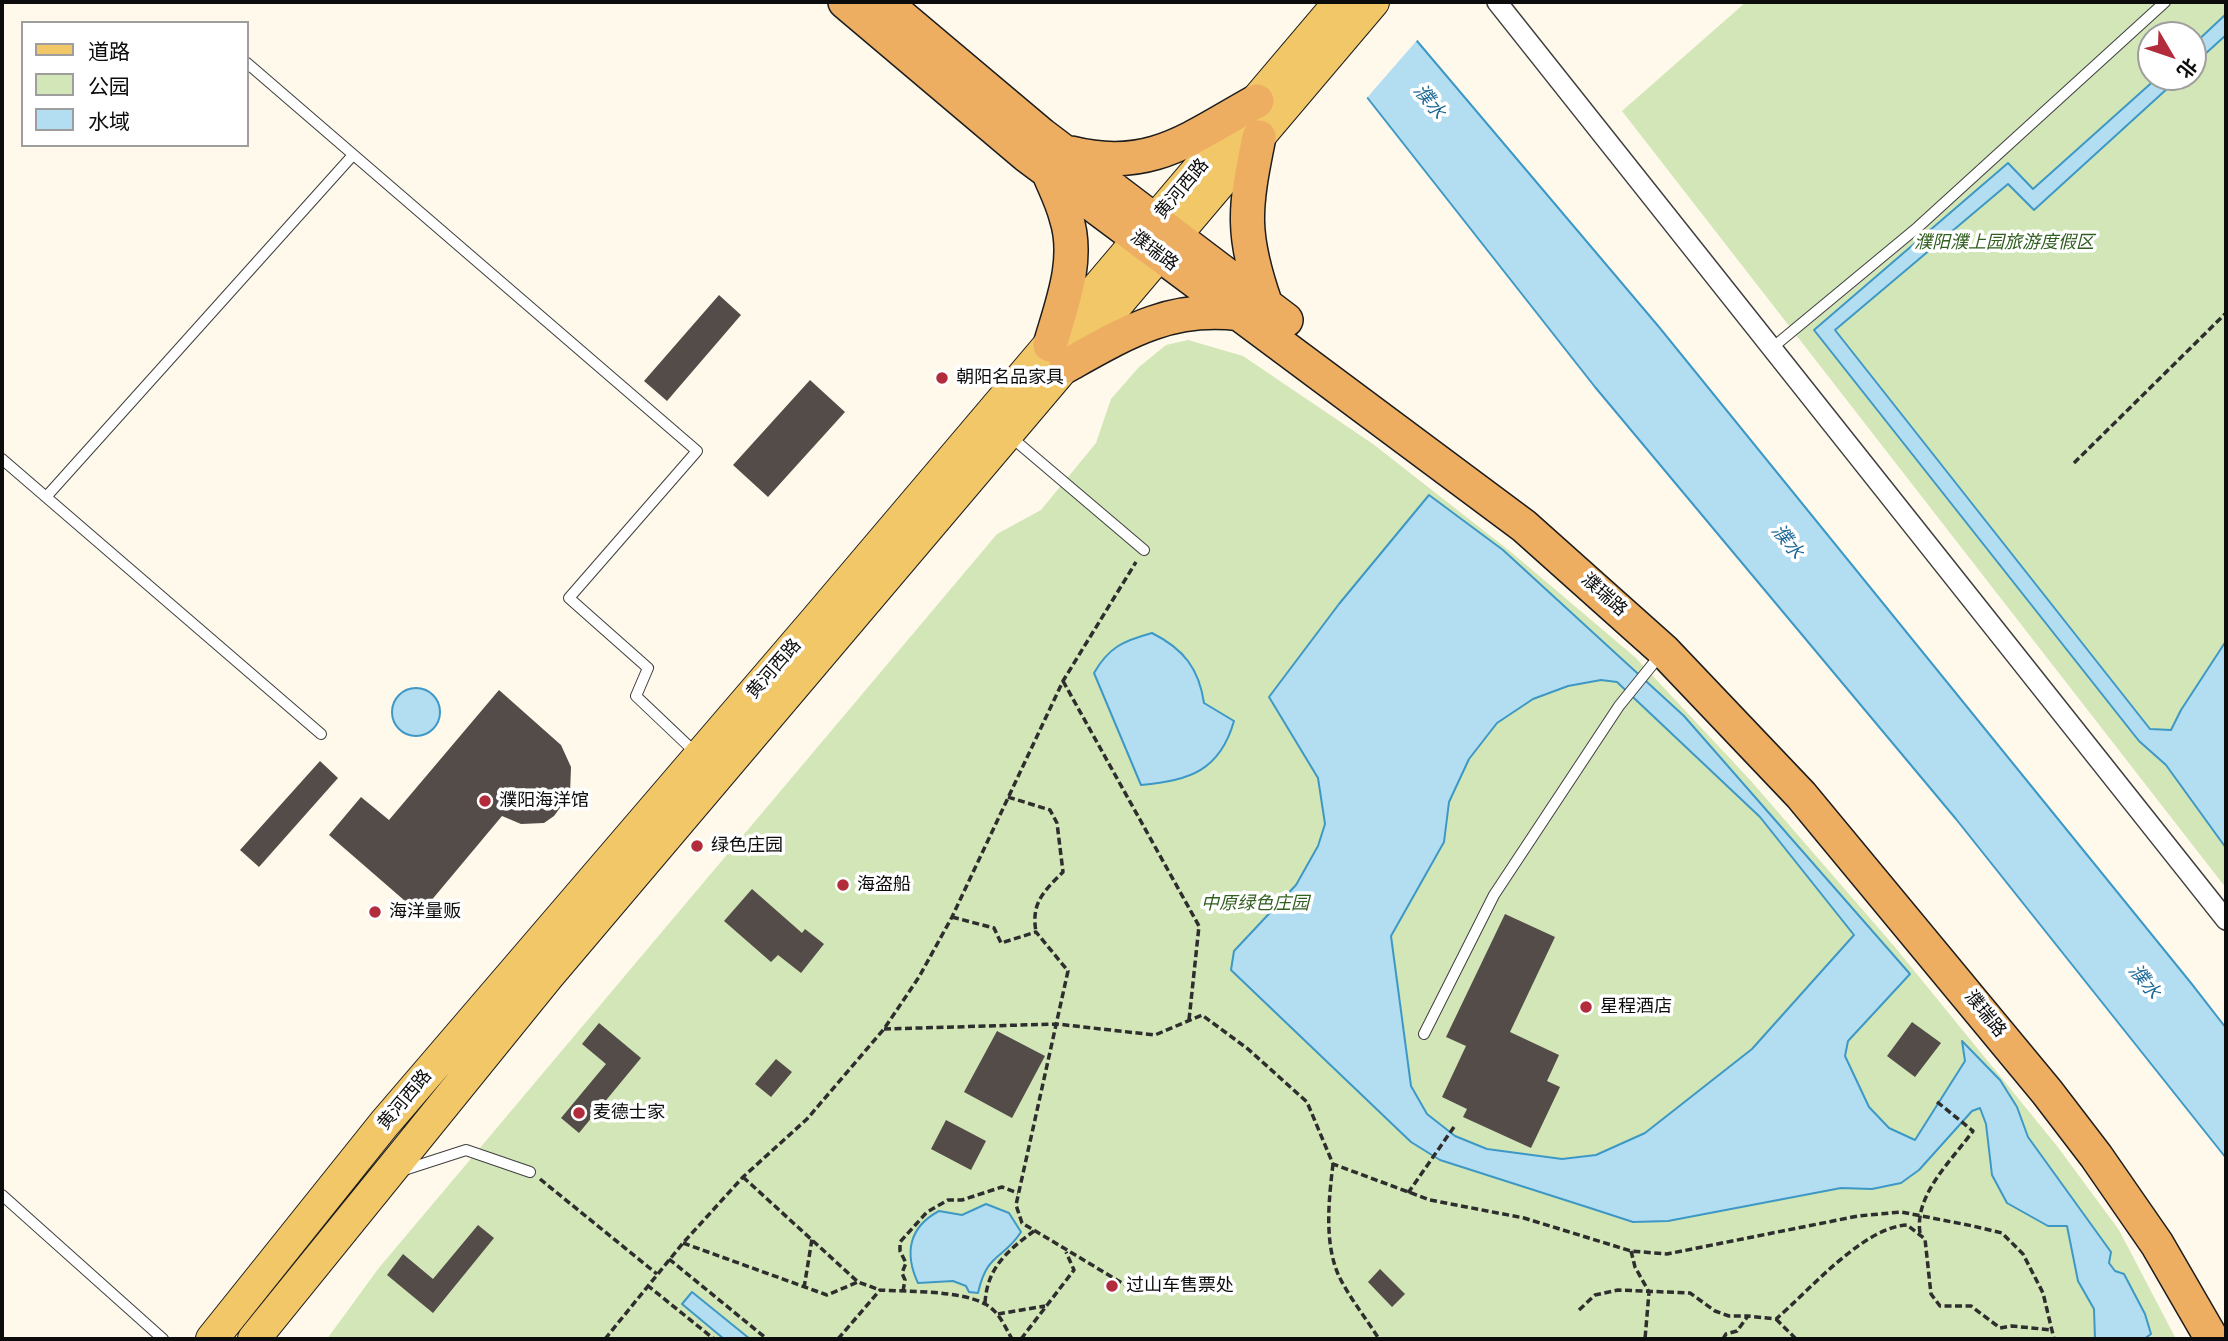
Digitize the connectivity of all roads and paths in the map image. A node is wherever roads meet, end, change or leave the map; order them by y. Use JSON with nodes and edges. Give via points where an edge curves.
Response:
{"nodes":[{"id":1,"x":845,"y":2,"type":"edge"},
{"id":2,"x":884,"y":2,"type":"edge"},
{"id":3,"x":1340,"y":2,"type":"edge"},
{"id":4,"x":1373,"y":2,"type":"edge"},
{"id":5,"x":1497,"y":2,"type":"edge"},
{"id":6,"x":2165,"y":2,"type":"edge"},
{"id":7,"x":1307,"y":61,"type":"junction"},
{"id":8,"x":248,"y":64,"type":"edge"},
{"id":9,"x":1257,"y":101,"type":"junction"},
{"id":10,"x":1259,"y":137,"type":"junction"},
{"id":11,"x":353,"y":155,"type":"junction"},
{"id":12,"x":1056,"y":161,"type":"junction"},
{"id":13,"x":1157,"y":238,"type":"junction"},
{"id":14,"x":1253,"y":310,"type":"junction"},
{"id":15,"x":2226,"y":313,"type":"edge"},
{"id":16,"x":1772,"y":348,"type":"junction"},
{"id":17,"x":1058,"y":355,"type":"junction"},
{"id":18,"x":1008,"y":434,"type":"junction"},
{"id":19,"x":2,"y":459,"type":"edge"},
{"id":20,"x":2074,"y":463,"type":"dead end"},
{"id":21,"x":46,"y":497,"type":"junction"},
{"id":22,"x":1144,"y":550,"type":"joint"},
{"id":23,"x":1664,"y":651,"type":"junction"},
{"id":24,"x":1063,"y":681,"type":"junction"},
{"id":25,"x":321,"y":734,"type":"dead end"},
{"id":26,"x":699,"y":756,"type":"junction"},
{"id":27,"x":1008,"y":797,"type":"junction"},
{"id":28,"x":952,"y":917,"type":"junction"},
{"id":29,"x":2226,"y":920,"type":"edge"},
{"id":30,"x":1036,"y":932,"type":"junction"},
{"id":31,"x":1189,"y":1020,"type":"junction"},
{"id":32,"x":1056,"y":1024,"type":"junction"},
{"id":33,"x":884,"y":1029,"type":"junction"},
{"id":34,"x":1424,"y":1034,"type":"dead end"},
{"id":35,"x":1936,"y":1101,"type":"dead end"},
{"id":36,"x":1456,"y":1124,"type":"dead end"},
{"id":37,"x":1334,"y":1164,"type":"junction"},
{"id":38,"x":530,"y":1172,"type":"joint"},
{"id":39,"x":384,"y":1176,"type":"junction"},
{"id":40,"x":743,"y":1177,"type":"junction"},
{"id":41,"x":1018,"y":1193,"type":"junction"},
{"id":42,"x":1408,"y":1193,"type":"junction"},
{"id":43,"x":2,"y":1195,"type":"edge"},
{"id":44,"x":1920,"y":1216,"type":"junction"},
{"id":45,"x":1034,"y":1231,"type":"junction"},
{"id":46,"x":1920,"y":1234,"type":"junction"},
{"id":47,"x":813,"y":1239,"type":"junction"},
{"id":48,"x":683,"y":1243,"type":"junction"},
{"id":49,"x":1065,"y":1250,"type":"junction"},
{"id":50,"x":1631,"y":1251,"type":"junction"},
{"id":51,"x":669,"y":1259,"type":"junction"},
{"id":52,"x":657,"y":1274,"type":"junction"},
{"id":53,"x":858,"y":1282,"type":"junction"},
{"id":54,"x":647,"y":1285,"type":"junction"},
{"id":55,"x":1127,"y":1286,"type":"dead end"},
{"id":56,"x":804,"y":1288,"type":"junction"},
{"id":57,"x":880,"y":1290,"type":"junction"},
{"id":58,"x":903,"y":1291,"type":"junction"},
{"id":59,"x":1648,"y":1292,"type":"junction"},
{"id":60,"x":985,"y":1304,"type":"junction"},
{"id":61,"x":1047,"y":1305,"type":"junction"},
{"id":62,"x":1579,"y":1310,"type":"dead end"},
{"id":63,"x":998,"y":1314,"type":"junction"},
{"id":64,"x":1748,"y":1316,"type":"junction"},
{"id":65,"x":1776,"y":1319,"type":"junction"},
{"id":66,"x":2226,"y":1323,"type":"edge"},
{"id":67,"x":2052,"y":1330,"type":"junction"},
{"id":68,"x":163,"y":1339,"type":"edge"},
{"id":69,"x":212,"y":1339,"type":"edge"},
{"id":70,"x":254,"y":1339,"type":"edge"},
{"id":71,"x":606,"y":1339,"type":"edge"},
{"id":72,"x":714,"y":1339,"type":"edge"},
{"id":73,"x":767,"y":1339,"type":"edge"},
{"id":74,"x":838,"y":1339,"type":"edge"},
{"id":75,"x":1012,"y":1339,"type":"edge"},
{"id":76,"x":1021,"y":1339,"type":"edge"},
{"id":77,"x":1379,"y":1339,"type":"edge"},
{"id":78,"x":1645,"y":1339,"type":"edge"},
{"id":79,"x":1723,"y":1339,"type":"edge"},
{"id":80,"x":1796,"y":1339,"type":"edge"},
{"id":81,"x":2054,"y":1339,"type":"edge"},
{"id":82,"x":2212,"y":1339,"type":"edge"}],
"edges":[{"from":1,"to":12,"type":"highway","name":"濮瑞路"},
{"from":2,"to":12,"type":"highway","name":"濮瑞路"},
{"from":3,"to":7,"type":"main road","name":"黄河西路"},
{"from":4,"to":7,"type":"main road","name":"黄河西路"},
{"from":5,"to":16,"type":"street"},
{"from":6,"to":16,"type":"lane","via":[[1918,227]]},
{"from":7,"to":9,"type":"main road","name":"黄河西路"},
{"from":7,"to":10,"type":"main road","name":"黄河西路"},
{"from":8,"to":11,"type":"lane"},
{"from":9,"to":12,"type":"highway","via":[[1160,152],[1131,160]]},
{"from":9,"to":13,"type":"main road","name":"黄河西路"},
{"from":10,"to":13,"type":"main road","name":"黄河西路"},
{"from":10,"to":14,"type":"highway","via":[[1245,211]]},
{"from":11,"to":21,"type":"lane"},
{"from":11,"to":26,"type":"lane","via":[[697,451],[569,598],[648,668],[636,696]]},
{"from":12,"to":13,"type":"highway","name":"濮瑞路"},
{"from":12,"to":17,"type":"highway","via":[[1072,251]]},
{"from":13,"to":14,"type":"highway","name":"濮瑞路"},
{"from":13,"to":17,"type":"main road","name":"黄河西路"},
{"from":14,"to":17,"type":"highway","via":[[1183,313]]},
{"from":14,"to":23,"type":"highway","name":"濮瑞路","via":[[1524,526]]},
{"from":14,"to":66,"type":"highway","name":"濮瑞路","via":[[1537,510],[1613,575],[1761,720],[1896,873],[2105,1133],[2175,1233]]},
{"from":15,"to":20,"type":"path"},
{"from":16,"to":29,"type":"street"},
{"from":17,"to":18,"type":"main road","name":"黄河西路"},
{"from":17,"to":26,"type":"main road","name":"黄河西路"},
{"from":18,"to":22,"type":"lane"},
{"from":18,"to":39,"type":"main road","name":"黄河西路"},
{"from":19,"to":21,"type":"lane"},
{"from":21,"to":25,"type":"lane"},
{"from":22,"to":24,"type":"path"},
{"from":23,"to":34,"type":"lane","via":[[1619,706],[1494,895]]},
{"from":23,"to":82,"type":"highway","name":"濮瑞路","via":[[1801,794],[2047,1092],[2157,1244]]},
{"from":24,"to":27,"type":"path"},
{"from":24,"to":31,"type":"path","via":[[1199,926]]},
{"from":26,"to":69,"type":"main road","name":"黄河西路","via":[[384,1124]]},
{"from":27,"to":28,"type":"path"},
{"from":27,"to":30,"type":"path","via":[[1050,810],[1057,822],[1063,872],[1044,892],[1033,914]]},
{"from":28,"to":30,"type":"path","via":[[994,928],[1000,943]]},
{"from":28,"to":33,"type":"path"},
{"from":30,"to":32,"type":"path","via":[[1069,971]]},
{"from":31,"to":32,"type":"path","via":[[1155,1035]]},
{"from":31,"to":37,"type":"path","via":[[1202,1015],[1307,1102]]},
{"from":32,"to":33,"type":"path"},
{"from":32,"to":41,"type":"path"},
{"from":33,"to":40,"type":"path","via":[[807,1119]]},
{"from":35,"to":44,"type":"path","via":[[1973,1131],[1926,1195]]},
{"from":36,"to":42,"type":"path"},
{"from":37,"to":42,"type":"path"},
{"from":37,"to":77,"type":"path","via":[[1330,1228],[1338,1273]]},
{"from":38,"to":39,"type":"lane","via":[[466,1150]]},
{"from":38,"to":52,"type":"path"},
{"from":39,"to":70,"type":"main road","name":"黄河西路"},
{"from":40,"to":47,"type":"path"},
{"from":40,"to":48,"type":"path"},
{"from":41,"to":45,"type":"path","via":[[1016,1205],[1022,1223]]},
{"from":41,"to":58,"type":"path","via":[[1002,1187],[948,1200],[927,1212],[901,1242],[906,1263]]},
{"from":42,"to":50,"type":"path","via":[[1524,1218]]},
{"from":43,"to":68,"type":"lane"},
{"from":44,"to":46,"type":"path"},
{"from":44,"to":50,"type":"path","via":[[1901,1212],[1858,1216],[1667,1254]]},
{"from":44,"to":67,"type":"path","via":[[2001,1233],[2023,1254],[2043,1293]]},
{"from":45,"to":49,"type":"path"},
{"from":45,"to":60,"type":"path","via":[[995,1265],[986,1284]]},
{"from":46,"to":65,"type":"path","via":[[1907,1225],[1895,1225],[1873,1235]]},
{"from":46,"to":67,"type":"path","via":[[1929,1256],[1931,1294],[1940,1306],[1971,1306],[2000,1328]]},
{"from":47,"to":53,"type":"path"},
{"from":47,"to":56,"type":"path"},
{"from":48,"to":51,"type":"path"},
{"from":48,"to":56,"type":"path"},
{"from":49,"to":55,"type":"path"},
{"from":49,"to":61,"type":"path","via":[[1074,1270]]},
{"from":50,"to":59,"type":"path"},
{"from":51,"to":52,"type":"path"},
{"from":51,"to":73,"type":"path"},
{"from":52,"to":54,"type":"path"},
{"from":53,"to":56,"type":"path","via":[[827,1294]]},
{"from":53,"to":57,"type":"path"},
{"from":54,"to":71,"type":"path"},
{"from":54,"to":72,"type":"path"},
{"from":57,"to":58,"type":"path"},
{"from":57,"to":74,"type":"path"},
{"from":58,"to":60,"type":"path"},
{"from":59,"to":62,"type":"path","via":[[1618,1290],[1595,1295]]},
{"from":59,"to":64,"type":"path","via":[[1690,1293],[1715,1311]]},
{"from":59,"to":78,"type":"path"},
{"from":60,"to":63,"type":"path"},
{"from":61,"to":63,"type":"path"},
{"from":61,"to":76,"type":"path"},
{"from":63,"to":75,"type":"path"},
{"from":64,"to":65,"type":"path"},
{"from":64,"to":79,"type":"path","via":[[1737,1331]]},
{"from":65,"to":80,"type":"path"},
{"from":67,"to":81,"type":"path"}]}
